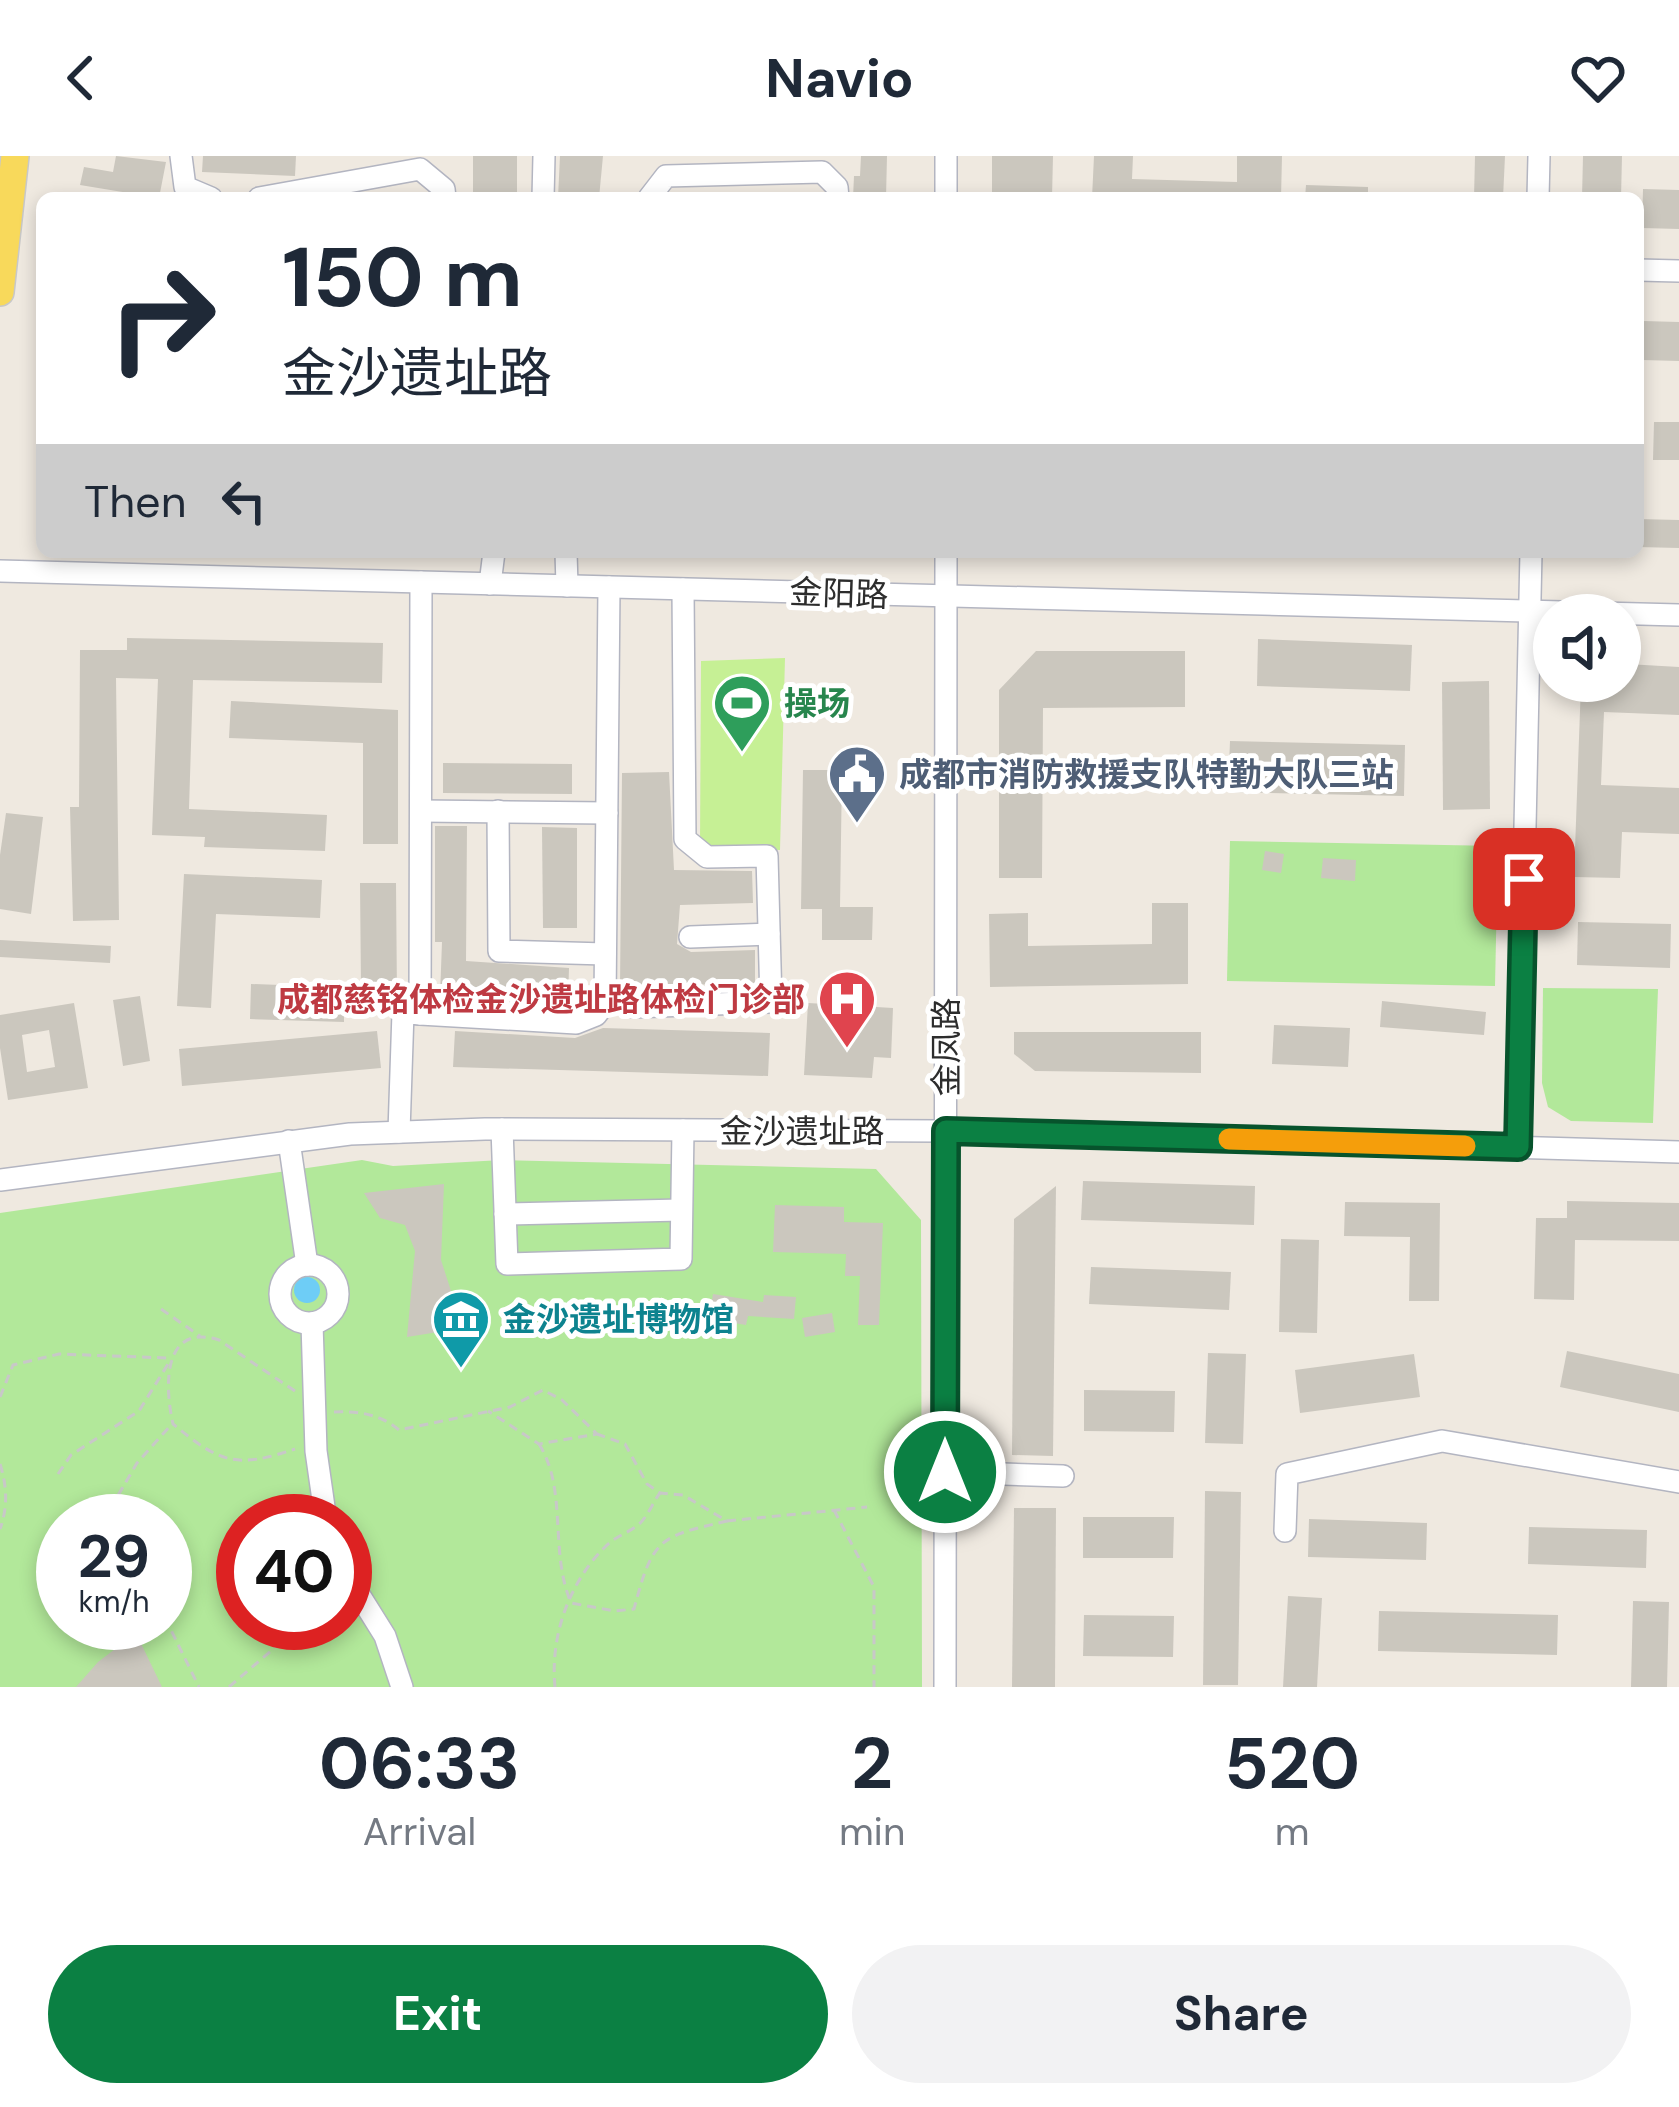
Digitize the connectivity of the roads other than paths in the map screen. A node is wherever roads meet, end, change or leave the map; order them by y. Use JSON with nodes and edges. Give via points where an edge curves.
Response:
{"nodes":[{"id":1,"x":16,"y":156,"type":"edge"},
{"id":2,"x":182,"y":156,"type":"edge"},
{"id":3,"x":544,"y":156,"type":"edge"},
{"id":4,"x":946,"y":156,"type":"edge"},
{"id":5,"x":1539,"y":156,"type":"edge"},
{"id":6,"x":796,"y":164,"type":"edge"},
{"id":7,"x":713,"y":174,"type":"junction"},
{"id":8,"x":180,"y":192,"type":"edge"},
{"id":9,"x":292,"y":192,"type":"edge"},
{"id":10,"x":444,"y":192,"type":"edge"},
{"id":11,"x":543,"y":192,"type":"edge"},
{"id":12,"x":654,"y":192,"type":"edge"},
{"id":13,"x":708,"y":192,"type":"edge"},
{"id":14,"x":837,"y":192,"type":"edge"},
{"id":15,"x":946,"y":192,"type":"edge"},
{"id":16,"x":1538,"y":192,"type":"edge"},
{"id":17,"x":1644,"y":270,"type":"edge"},
{"id":18,"x":1679,"y":271,"type":"edge"},
{"id":19,"x":0,"y":292,"type":"edge"},
{"id":20,"x":493,"y":558,"type":"edge"},
{"id":21,"x":566,"y":558,"type":"edge"},
{"id":22,"x":946,"y":558,"type":"edge"},
{"id":23,"x":1531,"y":558,"type":"edge"},
{"id":24,"x":0,"y":571,"type":"edge"},
{"id":25,"x":421,"y":582,"type":"junction"},
{"id":26,"x":490,"y":584,"type":"junction"},
{"id":27,"x":567,"y":586,"type":"junction"},
{"id":28,"x":609,"y":587,"type":"junction"},
{"id":29,"x":683,"y":589,"type":"junction"},
{"id":30,"x":946,"y":596,"type":"junction"},
{"id":31,"x":1530,"y":611,"type":"junction"},
{"id":32,"x":1679,"y":615,"type":"edge"},
{"id":33,"x":421,"y":811,"type":"junction"},
{"id":34,"x":498,"y":811,"type":"junction"},
{"id":35,"x":607,"y":813,"type":"junction"},
{"id":36,"x":769,"y":934,"type":"junction"},
{"id":37,"x":690,"y":938,"type":"dead end"},
{"id":38,"x":605,"y":954,"type":"junction"},
{"id":39,"x":633,"y":1007,"type":"dead end"},
{"id":40,"x":420,"y":1015,"type":"junction"},
{"id":41,"x":502,"y":1129,"type":"junction"},
{"id":42,"x":683,"y":1130,"type":"junction"},
{"id":43,"x":946,"y":1131,"type":"junction"},
{"id":44,"x":399,"y":1132,"type":"junction"},
{"id":45,"x":289,"y":1141,"type":"junction"},
{"id":46,"x":1518,"y":1147,"type":"junction"},
{"id":47,"x":1679,"y":1152,"type":"edge"},
{"id":48,"x":0,"y":1180,"type":"edge"},
{"id":49,"x":681,"y":1210,"type":"junction"},
{"id":50,"x":505,"y":1214,"type":"junction"},
{"id":51,"x":307,"y":1265,"type":"junction"},
{"id":52,"x":312,"y":1323,"type":"junction"},
{"id":53,"x":945,"y":1472,"type":"junction"},
{"id":54,"x":1064,"y":1476,"type":"dead end"},
{"id":55,"x":1679,"y":1482,"type":"edge"},
{"id":56,"x":323,"y":1494,"type":"edge"},
{"id":57,"x":1285,"y":1532,"type":"dead end"},
{"id":58,"x":372,"y":1615,"type":"edge"},
{"id":59,"x":402,"y":1687,"type":"edge"},
{"id":60,"x":945,"y":1687,"type":"edge"}],
"edges":[{"from":1,"to":19,"type":"main road"},
{"from":2,"to":8,"type":"street"},
{"from":3,"to":11,"type":"street"},
{"from":4,"to":15,"type":"street"},
{"from":5,"to":16,"type":"street"},
{"from":6,"to":7,"type":"street"},
{"from":6,"to":14,"type":"street","via":[[822,172]]},
{"from":7,"to":12,"type":"street","via":[[666,176]]},
{"from":7,"to":13,"type":"street"},
{"from":9,"to":10,"type":"street","via":[[420,169]]},
{"from":17,"to":18,"type":"street"},
{"from":20,"to":26,"type":"street"},
{"from":21,"to":27,"type":"street"},
{"from":22,"to":30,"type":"street","name":"金凤路"},
{"from":23,"to":31,"type":"street"},
{"from":24,"to":25,"type":"street","name":"金阳路"},
{"from":25,"to":26,"type":"street","name":"金阳路"},
{"from":25,"to":33,"type":"street"},
{"from":26,"to":27,"type":"street","name":"金阳路"},
{"from":27,"to":28,"type":"street","name":"金阳路"},
{"from":28,"to":29,"type":"street","name":"金阳路"},
{"from":28,"to":35,"type":"street"},
{"from":29,"to":30,"type":"street","name":"金阳路"},
{"from":29,"to":36,"type":"street","via":[[686,839],[707,857],[767,856]]},
{"from":30,"to":31,"type":"street","name":"金阳路"},
{"from":30,"to":43,"type":"street","name":"金凤路"},
{"from":31,"to":32,"type":"street","name":"金阳路"},
{"from":31,"to":46,"type":"street"},
{"from":33,"to":34,"type":"street"},
{"from":33,"to":40,"type":"street"},
{"from":34,"to":35,"type":"street"},
{"from":34,"to":38,"type":"street","via":[[499,951]]},
{"from":35,"to":38,"type":"street"},
{"from":36,"to":37,"type":"street"},
{"from":36,"to":39,"type":"street","via":[[771,1002]]},
{"from":38,"to":40,"type":"street","via":[[605,1003],[576,1023]]},
{"from":40,"to":44,"type":"street","via":[[403,1012]]},
{"from":41,"to":42,"type":"street","name":"金沙遗址路"},
{"from":41,"to":44,"type":"street","name":"金沙遗址路"},
{"from":41,"to":50,"type":"street"},
{"from":42,"to":43,"type":"street","name":"金沙遗址路"},
{"from":42,"to":49,"type":"street"},
{"from":43,"to":46,"type":"street","name":"金沙遗址路"},
{"from":43,"to":53,"type":"street","name":"金凤路"},
{"from":44,"to":45,"type":"street","name":"金沙遗址路"},
{"from":45,"to":48,"type":"street","name":"金沙遗址路"},
{"from":45,"to":51,"type":"street"},
{"from":46,"to":47,"type":"street","name":"金沙遗址路"},
{"from":49,"to":50,"type":"street"},
{"from":49,"to":50,"type":"street","via":[[680,1259],[507,1264]]},
{"from":51,"to":52,"type":"street","via":[[284,1279],[280,1297],[287,1313]]},
{"from":51,"to":52,"type":"street","via":[[326,1270],[338,1287],[330,1315]]},
{"from":52,"to":56,"type":"street"},
{"from":53,"to":54,"type":"street"},
{"from":53,"to":60,"type":"street","name":"金凤路"},
{"from":55,"to":57,"type":"street","via":[[1442,1441],[1287,1474]]},
{"from":58,"to":59,"type":"street"}]}
